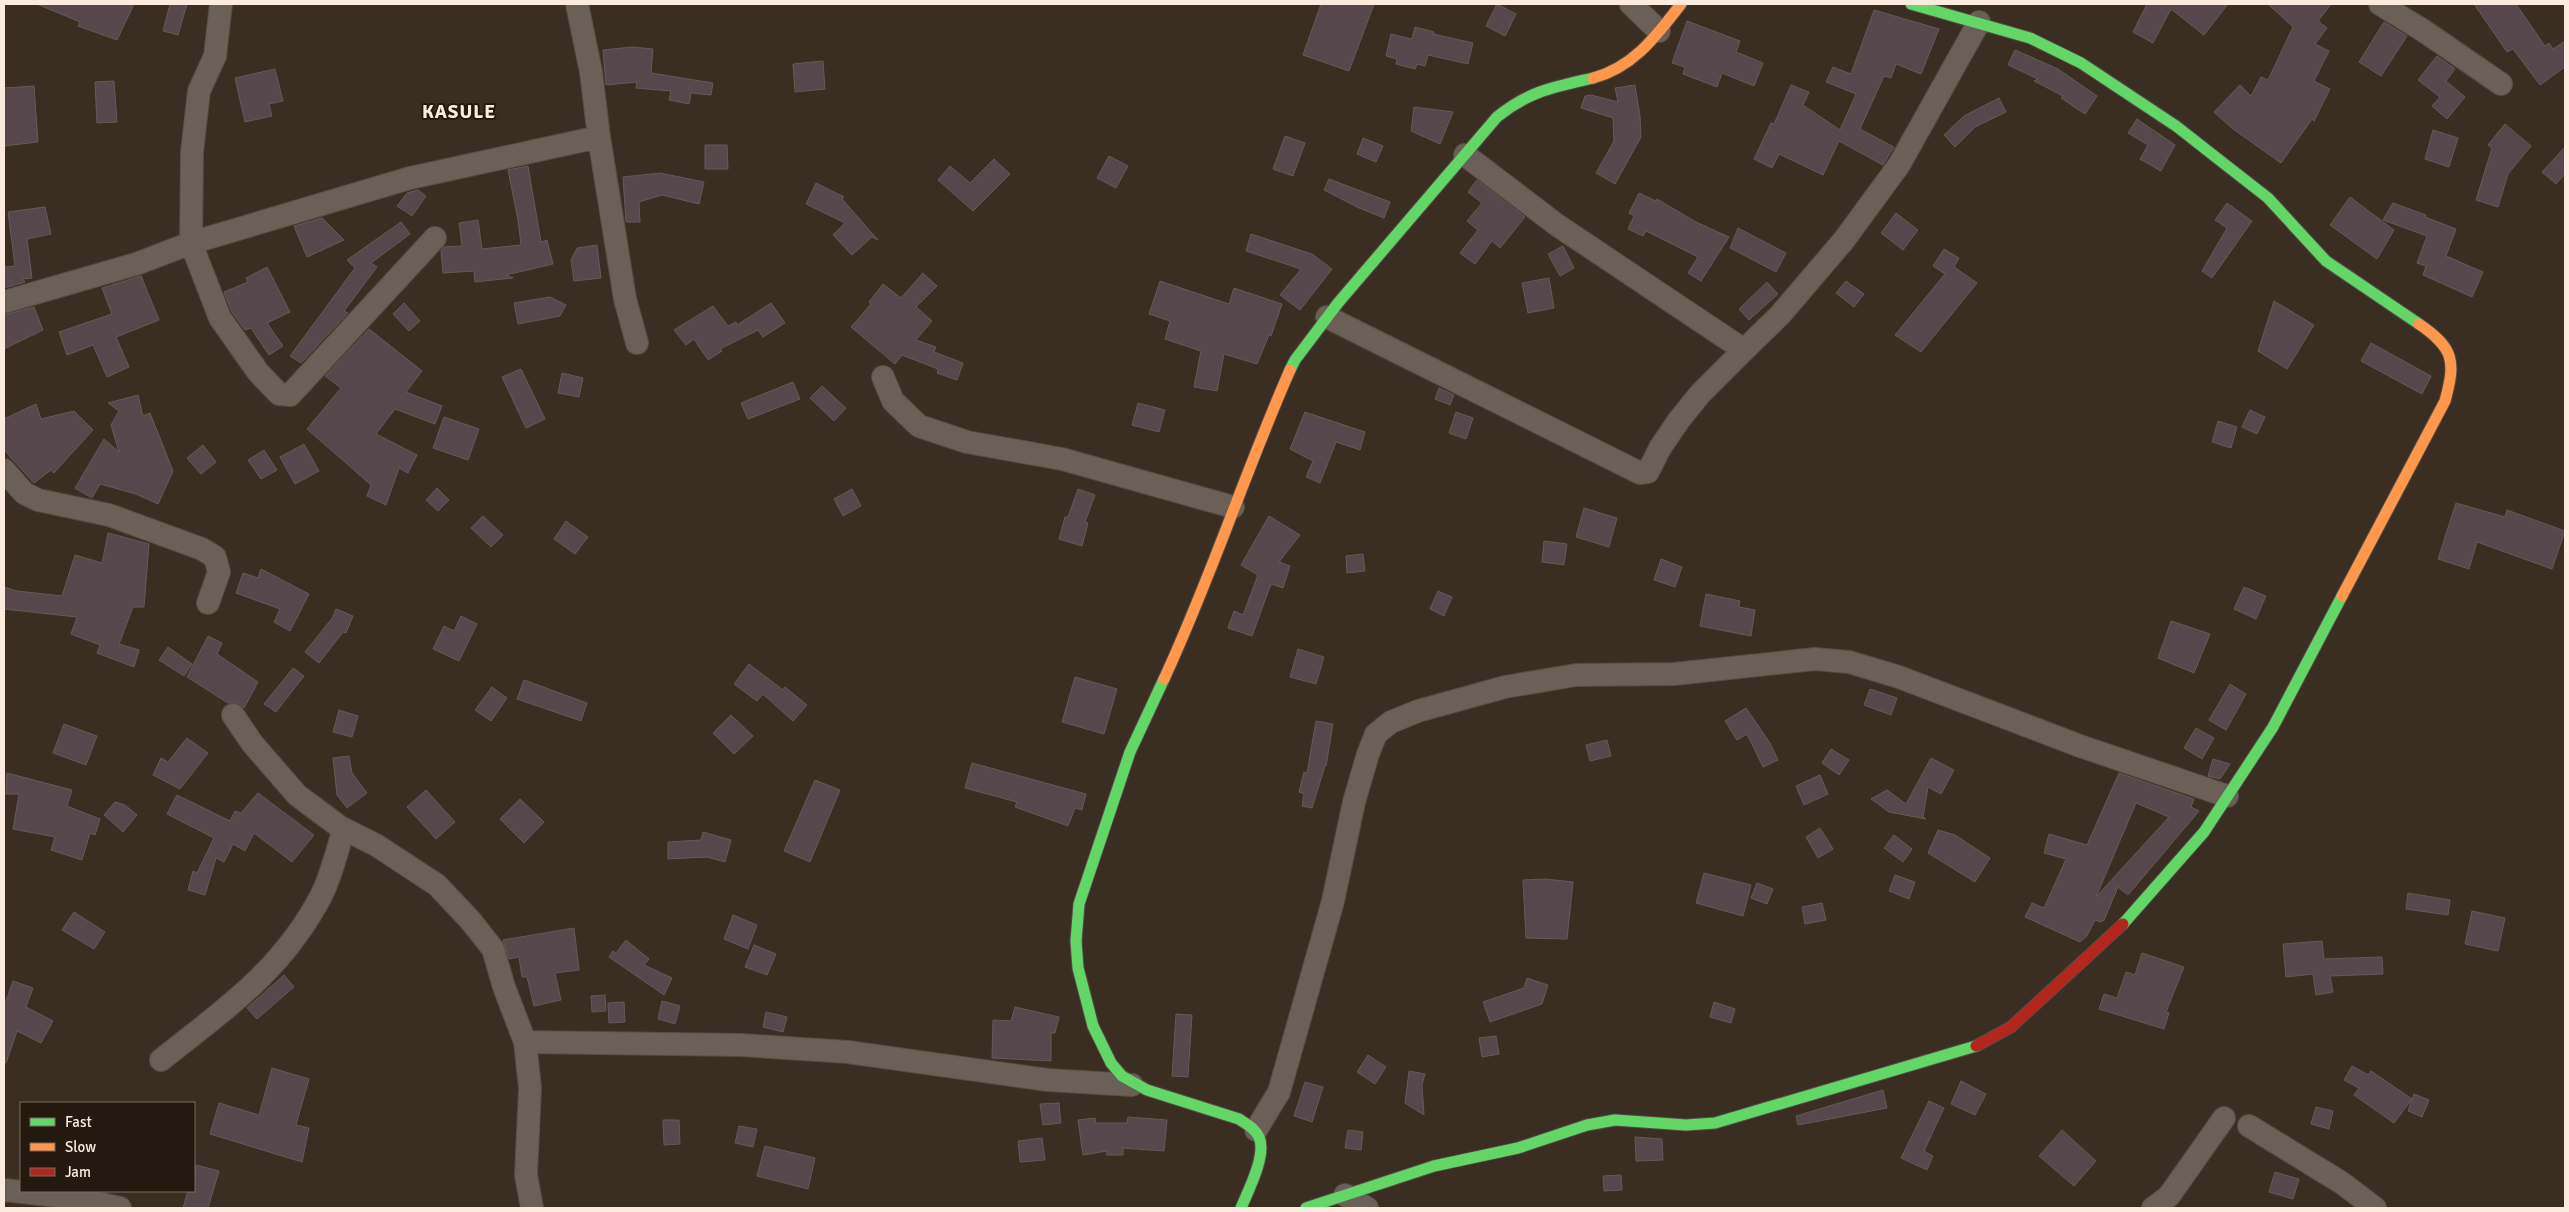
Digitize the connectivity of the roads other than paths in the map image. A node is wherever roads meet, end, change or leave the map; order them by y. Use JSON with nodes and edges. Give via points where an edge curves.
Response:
{"nodes":[{"id":1,"x":221,"y":4,"type":"edge"},
{"id":2,"x":577,"y":4,"type":"edge"},
{"id":3,"x":1632,"y":4,"type":"edge"},
{"id":4,"x":1681,"y":4,"type":"edge"},
{"id":5,"x":1910,"y":4,"type":"edge"},
{"id":6,"x":2380,"y":4,"type":"edge"},
{"id":7,"x":1979,"y":22,"type":"junction"},
{"id":8,"x":1659,"y":31,"type":"junction"},
{"id":9,"x":2501,"y":84,"type":"dead end"},
{"id":10,"x":599,"y":137,"type":"junction"},
{"id":11,"x":1465,"y":155,"type":"junction"},
{"id":12,"x":435,"y":238,"type":"dead end"},
{"id":13,"x":191,"y":243,"type":"junction"},
{"id":14,"x":4,"y":302,"type":"edge"},
{"id":15,"x":1327,"y":317,"type":"junction"},
{"id":16,"x":637,"y":343,"type":"dead end"},
{"id":17,"x":1744,"y":350,"type":"junction"},
{"id":18,"x":883,"y":377,"type":"dead end"},
{"id":19,"x":4,"y":470,"type":"edge"},
{"id":20,"x":1233,"y":507,"type":"junction"},
{"id":21,"x":208,"y":603,"type":"dead end"},
{"id":22,"x":233,"y":715,"type":"dead end"},
{"id":23,"x":2227,"y":796,"type":"junction"},
{"id":24,"x":344,"y":829,"type":"junction"},
{"id":25,"x":525,"y":1042,"type":"junction"},
{"id":26,"x":161,"y":1060,"type":"dead end"},
{"id":27,"x":1132,"y":1085,"type":"junction"},
{"id":28,"x":2224,"y":1118,"type":"dead end"},
{"id":29,"x":2248,"y":1126,"type":"dead end"},
{"id":30,"x":1256,"y":1130,"type":"junction"},
{"id":31,"x":4,"y":1190,"type":"edge"},
{"id":32,"x":20,"y":1192,"type":"edge"},
{"id":33,"x":22,"y":1192,"type":"edge"},
{"id":34,"x":1345,"y":1195,"type":"junction"},
{"id":35,"x":120,"y":1208,"type":"edge"},
{"id":36,"x":532,"y":1208,"type":"edge"},
{"id":37,"x":1241,"y":1208,"type":"edge"},
{"id":38,"x":1306,"y":1208,"type":"edge"},
{"id":39,"x":1367,"y":1208,"type":"edge"},
{"id":40,"x":2153,"y":1208,"type":"edge"},
{"id":41,"x":2375,"y":1208,"type":"edge"}],
"edges":[{"from":1,"to":13,"type":"street","via":[[215,56],[199,91],[192,152]]},
{"from":2,"to":10,"type":"street","via":[[591,72]]},
{"from":3,"to":8,"type":"street"},
{"from":4,"to":8,"type":"street"},
{"from":5,"to":7,"type":"street"},
{"from":6,"to":9,"type":"street"},
{"from":7,"to":17,"type":"street","via":[[1899,165],[1844,240],[1780,315]]},
{"from":7,"to":23,"type":"street","via":[[2058,50],[2176,126],[2268,198],[2326,261],[2439,338],[2449,351],[2453,367],[2446,401],[2273,727]]},
{"from":8,"to":11,"type":"street","via":[[1642,52],[1625,65],[1542,90],[1513,104],[1497,117]]},
{"from":10,"to":13,"type":"street","via":[[410,178]]},
{"from":10,"to":16,"type":"street","via":[[625,300]]},
{"from":11,"to":15,"type":"street"},
{"from":11,"to":17,"type":"street","via":[[1557,225]]},
{"from":12,"to":13,"type":"street","via":[[290,395],[279,394],[258,372],[220,318]]},
{"from":13,"to":14,"type":"street","via":[[136,264]]},
{"from":15,"to":17,"type":"street","via":[[1640,473],[1648,472],[1679,420]]},
{"from":15,"to":20,"type":"street","via":[[1285,377]]},
{"from":18,"to":20,"type":"street","via":[[893,401],[919,426],[967,442],[1062,459]]},
{"from":19,"to":21,"type":"street","via":[[24,493],[38,500],[109,515],[202,549],[215,557],[219,572]]},
{"from":20,"to":27,"type":"street","via":[[1188,627],[1130,752],[1079,904],[1076,955],[1086,1006],[1100,1047],[1115,1071]]},
{"from":22,"to":24,"type":"street","via":[[252,743],[297,795]]},
{"from":23,"to":30,"type":"street","via":[[2080,746],[1899,676],[1849,662],[1815,659],[1674,674],[1576,675],[1505,687],[1418,711],[1391,722],[1376,734],[1368,754],[1354,802],[1333,901],[1279,1092]]},
{"from":23,"to":34,"type":"street","via":[[2204,832],[2124,923],[2011,1027],[1983,1044],[1715,1123],[1686,1125],[1615,1120],[1587,1125],[1518,1148],[1434,1166]]},
{"from":24,"to":25,"type":"street","via":[[376,845],[437,885],[470,920],[494,949]]},
{"from":24,"to":26,"type":"street","via":[[323,893],[295,939],[250,989]]},
{"from":25,"to":27,"type":"street","via":[[741,1045],[848,1052],[1048,1080]]},
{"from":25,"to":36,"type":"street","via":[[530,1088],[526,1175]]},
{"from":27,"to":30,"type":"street","via":[[1226,1114]]},
{"from":28,"to":40,"type":"street","via":[[2169,1196]]},
{"from":29,"to":41,"type":"street","via":[[2342,1183]]},
{"from":30,"to":37,"type":"street","via":[[1260,1138],[1259,1160]]},
{"from":31,"to":32,"type":"street"},
{"from":33,"to":35,"type":"street","via":[[75,1198]]},
{"from":34,"to":38,"type":"street"},
{"from":34,"to":39,"type":"street"}]}
